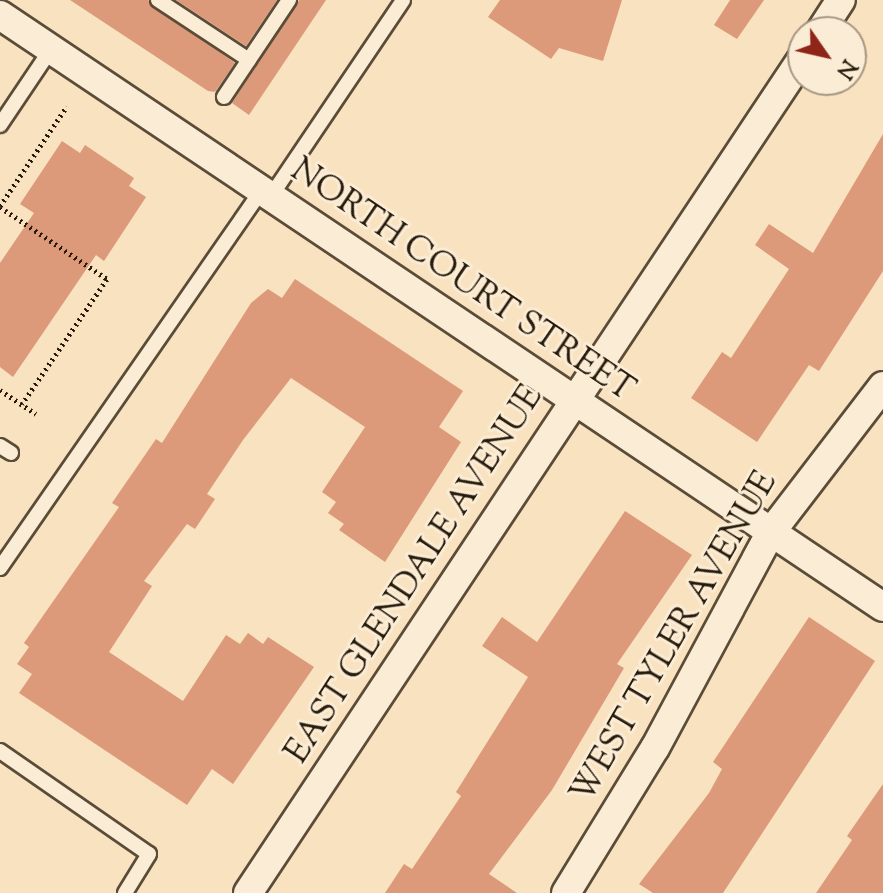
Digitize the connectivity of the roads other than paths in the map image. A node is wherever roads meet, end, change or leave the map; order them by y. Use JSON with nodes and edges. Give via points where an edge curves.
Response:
{"nodes":[{"id":1,"x":158,"y":0,"type":"edge"},
{"id":2,"x":289,"y":0,"type":"edge"},
{"id":3,"x":403,"y":0,"type":"edge"},
{"id":4,"x":0,"y":15,"type":"edge"},
{"id":5,"x":51,"y":49,"type":"junction"},
{"id":6,"x":249,"y":60,"type":"junction"},
{"id":7,"x":787,"y":81,"type":"edge"},
{"id":8,"x":224,"y":97,"type":"dead end"},
{"id":9,"x":0,"y":125,"type":"edge"},
{"id":10,"x":267,"y":192,"type":"junction"},
{"id":11,"x":883,"y":386,"type":"edge"},
{"id":12,"x":573,"y":400,"type":"junction"},
{"id":13,"x":771,"y":532,"type":"junction"},
{"id":14,"x":0,"y":568,"type":"edge"},
{"id":15,"x":883,"y":607,"type":"edge"},
{"id":16,"x":0,"y":751,"type":"edge"},
{"id":17,"x":125,"y":893,"type":"edge"},
{"id":18,"x":248,"y":893,"type":"edge"},
{"id":19,"x":566,"y":893,"type":"edge"}],
"edges":[{"from":1,"to":6,"type":"lane"},
{"from":2,"to":6,"type":"lane"},
{"from":3,"to":10,"type":"lane"},
{"from":4,"to":5,"type":"street","name":"NORTH COURT STREET"},
{"from":5,"to":9,"type":"lane"},
{"from":5,"to":10,"type":"street","name":"NORTH COURT STREET"},
{"from":6,"to":8,"type":"lane"},
{"from":7,"to":12,"type":"street","name":"EAST GLENDALE AVENUE"},
{"from":10,"to":12,"type":"street","name":"NORTH COURT STREET"},
{"from":10,"to":14,"type":"lane"},
{"from":11,"to":13,"type":"street","name":"WEST TYLER AVENUE"},
{"from":12,"to":13,"type":"street","name":"NORTH COURT STREET"},
{"from":12,"to":18,"type":"street","name":"EAST GLENDALE AVENUE"},
{"from":13,"to":15,"type":"street","name":"NORTH COURT STREET"},
{"from":13,"to":19,"type":"street","name":"WEST TYLER AVENUE","via":[[655,748]]},
{"from":16,"to":17,"type":"lane","via":[[149,854]]}]}
